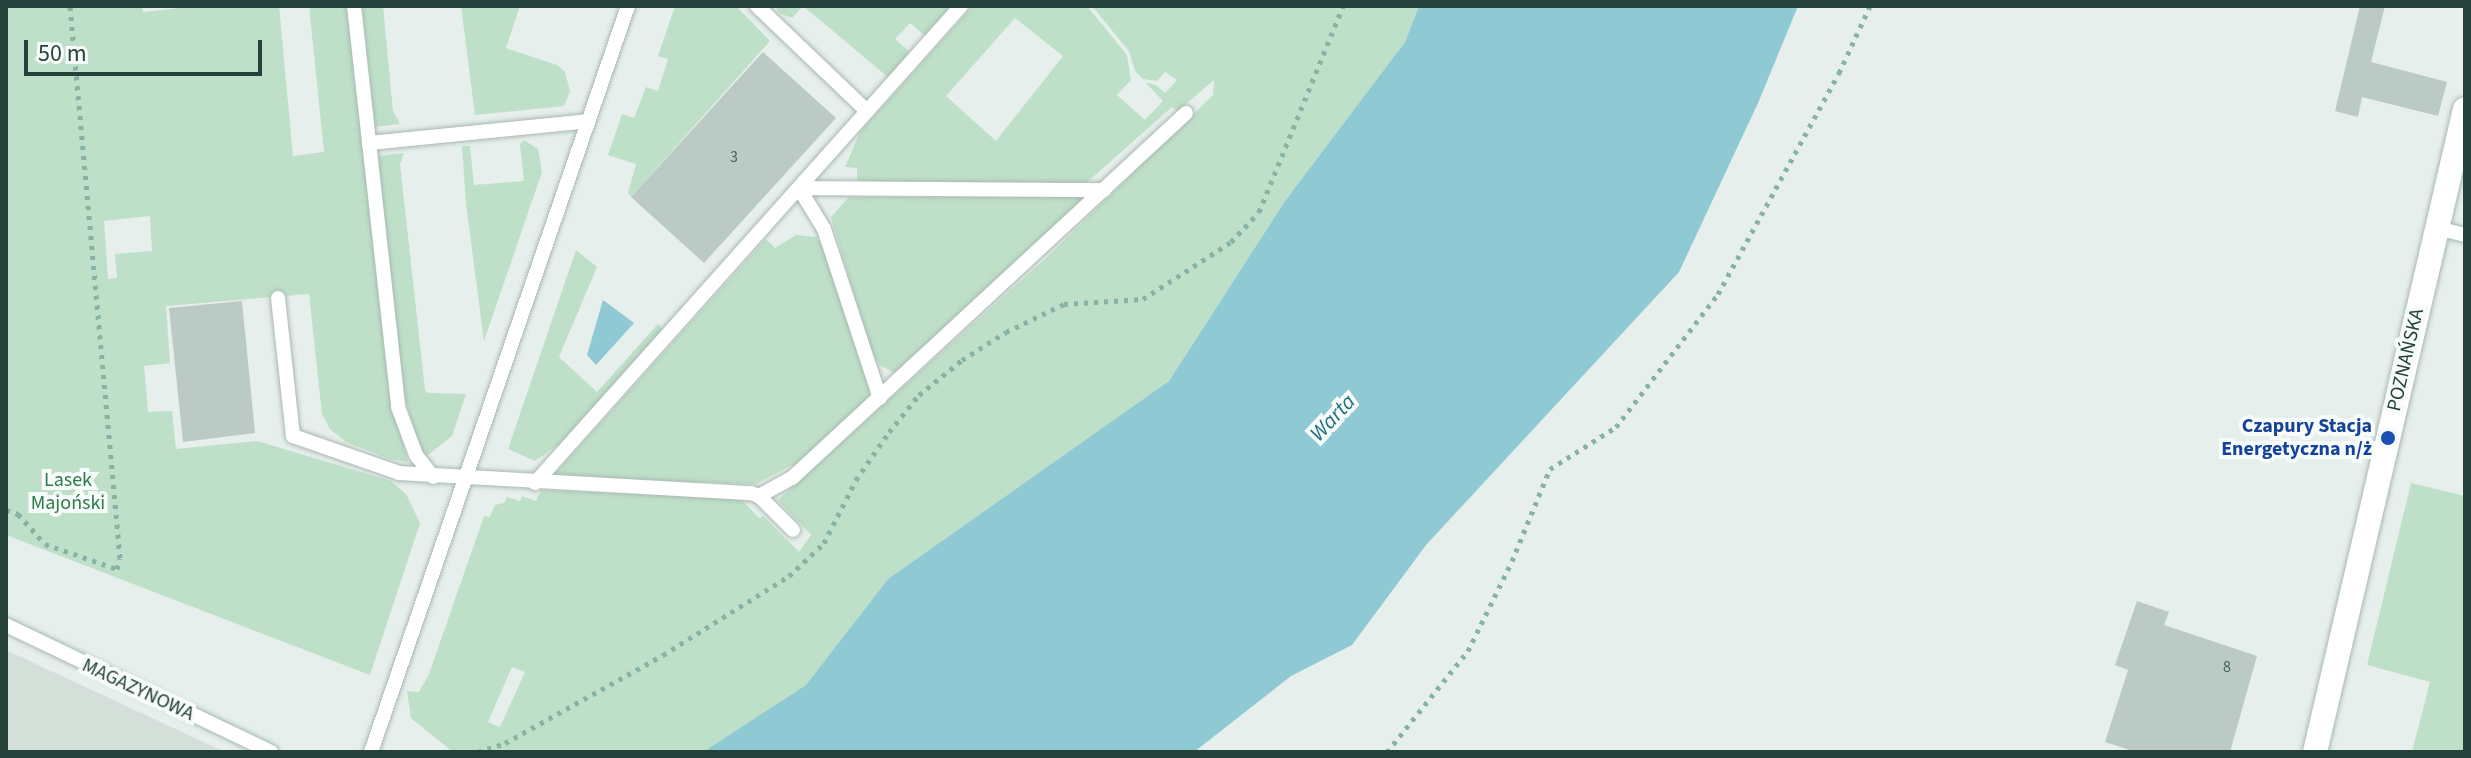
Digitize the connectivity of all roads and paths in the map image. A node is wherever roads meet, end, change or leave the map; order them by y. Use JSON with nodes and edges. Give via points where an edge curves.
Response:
{"nodes":[{"id":1,"x":70,"y":6,"type":"edge"},
{"id":2,"x":354,"y":6,"type":"edge"},
{"id":3,"x":628,"y":6,"type":"edge"},
{"id":4,"x":757,"y":6,"type":"edge"},
{"id":5,"x":961,"y":6,"type":"edge"},
{"id":6,"x":1343,"y":6,"type":"edge"},
{"id":7,"x":1870,"y":6,"type":"edge"},
{"id":8,"x":2465,"y":109,"type":"edge"},
{"id":9,"x":867,"y":111,"type":"junction"},
{"id":10,"x":1186,"y":113,"type":"dead end"},
{"id":11,"x":588,"y":121,"type":"junction"},
{"id":12,"x":369,"y":143,"type":"junction"},
{"id":13,"x":799,"y":188,"type":"junction"},
{"id":14,"x":1104,"y":190,"type":"junction"},
{"id":15,"x":2437,"y":228,"type":"junction"},
{"id":16,"x":2465,"y":235,"type":"edge"},
{"id":17,"x":278,"y":298,"type":"dead end"},
{"id":18,"x":880,"y":398,"type":"junction"},
{"id":19,"x":433,"y":477,"type":"junction"},
{"id":20,"x":465,"y":479,"type":"junction"},
{"id":21,"x":535,"y":483,"type":"junction"},
{"id":22,"x":759,"y":496,"type":"junction"},
{"id":23,"x":6,"y":510,"type":"edge"},
{"id":24,"x":793,"y":530,"type":"dead end"},
{"id":25,"x":6,"y":625,"type":"edge"},
{"id":26,"x":271,"y":752,"type":"edge"},
{"id":27,"x":371,"y":752,"type":"edge"},
{"id":28,"x":478,"y":752,"type":"edge"},
{"id":29,"x":1387,"y":752,"type":"edge"},
{"id":30,"x":2315,"y":752,"type":"edge"}],
"edges":[{"from":1,"to":23,"type":"path","via":[[117,569],[45,544],[18,514]]},
{"from":2,"to":12,"type":"lane"},
{"from":3,"to":11,"type":"lane"},
{"from":4,"to":9,"type":"lane"},
{"from":5,"to":9,"type":"lane"},
{"from":6,"to":28,"type":"path","via":[[1259,212],[1231,242],[1143,299],[1064,304],[962,360],[919,395],[889,432],[856,480],[824,543],[789,576],[663,655],[505,743]]},
{"from":7,"to":29,"type":"path","via":[[1718,294],[1616,427],[1550,469],[1468,651]]},
{"from":8,"to":15,"type":"street","name":"POZNAŃSKA"},
{"from":9,"to":13,"type":"lane"},
{"from":10,"to":14,"type":"lane"},
{"from":11,"to":12,"type":"lane"},
{"from":11,"to":20,"type":"lane"},
{"from":12,"to":19,"type":"lane","via":[[398,407],[416,455]]},
{"from":13,"to":14,"type":"lane"},
{"from":13,"to":18,"type":"lane","via":[[824,229]]},
{"from":13,"to":21,"type":"lane"},
{"from":14,"to":18,"type":"lane"},
{"from":15,"to":16,"type":"lane"},
{"from":15,"to":30,"type":"street","name":"POZNAŃSKA"},
{"from":17,"to":19,"type":"lane","via":[[293,436],[399,473]]},
{"from":18,"to":22,"type":"lane","via":[[792,478]]},
{"from":19,"to":20,"type":"lane"},
{"from":20,"to":21,"type":"lane"},
{"from":20,"to":27,"type":"lane"},
{"from":21,"to":22,"type":"lane","via":[[700,488]]},
{"from":22,"to":24,"type":"lane"},
{"from":25,"to":26,"type":"lane","name":"MAGAZYNOWA"}]}
